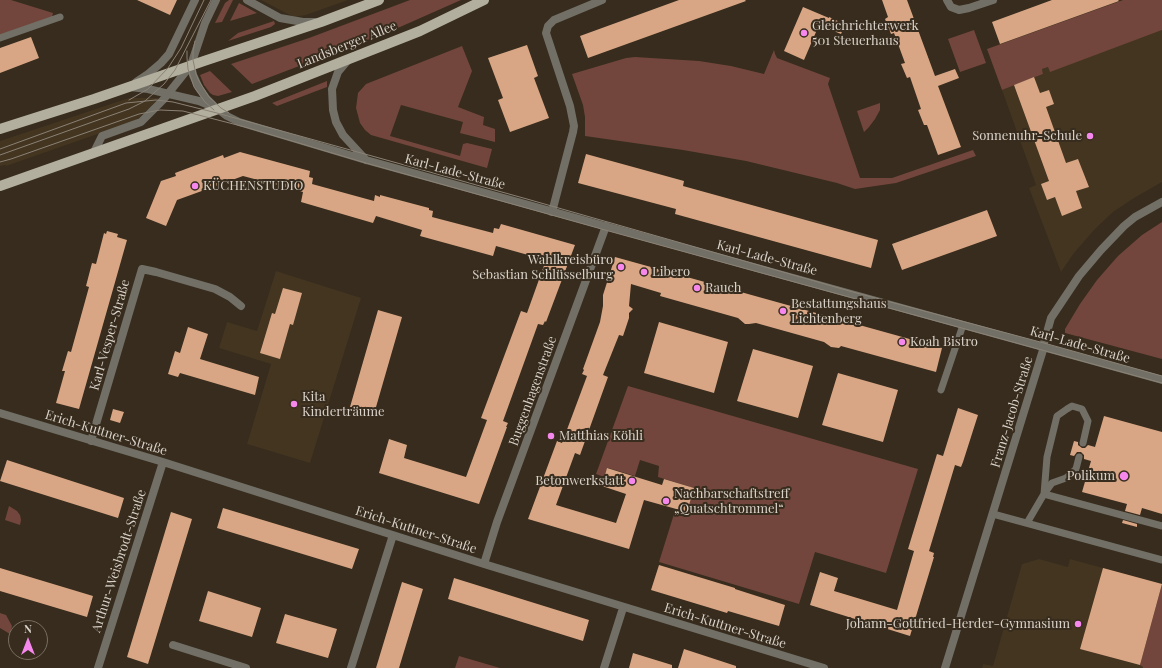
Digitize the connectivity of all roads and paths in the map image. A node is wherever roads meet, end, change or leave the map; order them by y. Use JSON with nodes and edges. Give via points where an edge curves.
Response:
{"nodes":[{"id":1,"x":195,"y":0,"type":"edge"},
{"id":2,"x":216,"y":0,"type":"edge"},
{"id":3,"x":247,"y":0,"type":"edge"},
{"id":4,"x":379,"y":0,"type":"edge"},
{"id":5,"x":484,"y":0,"type":"edge"},
{"id":6,"x":602,"y":0,"type":"edge"},
{"id":7,"x":947,"y":0,"type":"edge"},
{"id":8,"x":993,"y":0,"type":"edge"},
{"id":9,"x":60,"y":17,"type":"dead end"},
{"id":10,"x":321,"y":22,"type":"junction"},
{"id":11,"x":0,"y":38,"type":"edge"},
{"id":12,"x":350,"y":58,"type":"junction"},
{"id":13,"x":190,"y":65,"type":"junction"},
{"id":14,"x":127,"y":87,"type":"junction"},
{"id":15,"x":169,"y":94,"type":"junction"},
{"id":16,"x":218,"y":109,"type":"junction"},
{"id":17,"x":0,"y":129,"type":"edge"},
{"id":18,"x":93,"y":154,"type":"junction"},
{"id":19,"x":366,"y":160,"type":"junction"},
{"id":20,"x":0,"y":186,"type":"edge"},
{"id":21,"x":1162,"y":202,"type":"edge"},
{"id":22,"x":552,"y":212,"type":"junction"},
{"id":23,"x":606,"y":226,"type":"junction"},
{"id":24,"x":241,"y":306,"type":"dead end"},
{"id":25,"x":963,"y":325,"type":"junction"},
{"id":26,"x":1044,"y":347,"type":"junction"},
{"id":27,"x":1162,"y":380,"type":"edge"},
{"id":28,"x":941,"y":390,"type":"dead end"},
{"id":29,"x":0,"y":414,"type":"edge"},
{"id":30,"x":91,"y":441,"type":"junction"},
{"id":31,"x":1083,"y":443,"type":"dead end"},
{"id":32,"x":1079,"y":457,"type":"dead end"},
{"id":33,"x":163,"y":462,"type":"junction"},
{"id":34,"x":1044,"y":494,"type":"junction"},
{"id":35,"x":993,"y":514,"type":"junction"},
{"id":36,"x":1027,"y":524,"type":"junction"},
{"id":37,"x":1162,"y":526,"type":"edge"},
{"id":38,"x":393,"y":535,"type":"junction"},
{"id":39,"x":1162,"y":560,"type":"edge"},
{"id":40,"x":484,"y":564,"type":"junction"},
{"id":41,"x":623,"y":608,"type":"junction"},
{"id":42,"x":173,"y":645,"type":"dead end"},
{"id":43,"x":98,"y":668,"type":"edge"},
{"id":44,"x":246,"y":668,"type":"edge"},
{"id":45,"x":350,"y":668,"type":"edge"},
{"id":46,"x":604,"y":668,"type":"edge"},
{"id":47,"x":824,"y":668,"type":"edge"},
{"id":48,"x":945,"y":668,"type":"edge"}],
"edges":[{"from":1,"to":14,"type":"street","via":[[172,47],[161,63]]},
{"from":2,"to":13,"type":"street"},
{"from":3,"to":10,"type":"street","via":[[280,18]]},
{"from":4,"to":10,"type":"main road"},
{"from":5,"to":12,"type":"main road","name":"Landsberger Allee","via":[[420,31]]},
{"from":6,"to":22,"type":"street","via":[[554,20],[546,33],[574,126]]},
{"from":7,"to":8,"type":"street","via":[[951,7],[960,10]]},
{"from":9,"to":11,"type":"lane"},
{"from":10,"to":13,"type":"main road"},
{"from":12,"to":16,"type":"main road","name":"Landsberger Allee"},
{"from":12,"to":19,"type":"street","via":[[338,72],[332,89],[333,110],[343,135]]},
{"from":13,"to":14,"type":"main road"},
{"from":13,"to":15,"type":"street"},
{"from":13,"to":16,"type":"street","via":[[201,92]]},
{"from":14,"to":15,"type":"street"},
{"from":14,"to":17,"type":"main road"},
{"from":15,"to":16,"type":"street"},
{"from":15,"to":18,"type":"street","via":[[141,122],[102,136]]},
{"from":16,"to":18,"type":"main road","name":"Landsberger Allee"},
{"from":16,"to":19,"type":"street","name":"Karl-Lade-Straße","via":[[238,122]]},
{"from":18,"to":20,"type":"main road","name":"Landsberger Allee"},
{"from":19,"to":22,"type":"street","name":"Karl-Lade-Straße"},
{"from":21,"to":26,"type":"street","name":"Franz-Jacob-Straße","via":[[1124,226],[1083,271],[1051,318]]},
{"from":22,"to":23,"type":"street","name":"Karl-Lade-Straße"},
{"from":23,"to":25,"type":"street","name":"Karl-Lade-Straße"},
{"from":23,"to":40,"type":"street","name":"Buggenhagenstraße"},
{"from":24,"to":30,"type":"street","name":"Karl-Vesper-Straße","via":[[215,289],[142,269]]},
{"from":25,"to":26,"type":"street","name":"Karl-Lade-Straße"},
{"from":25,"to":28,"type":"lane"},
{"from":26,"to":27,"type":"street","name":"Karl-Lade-Straße"},
{"from":26,"to":35,"type":"street","name":"Franz-Jacob-Straße"},
{"from":29,"to":30,"type":"street","name":"Erich-Kuttner-Straße"},
{"from":30,"to":33,"type":"street","name":"Erich-Kuttner-Straße"},
{"from":31,"to":34,"type":"lane","via":[[1088,421],[1082,409],[1072,406],[1057,416],[1047,458]]},
{"from":32,"to":34,"type":"lane","via":[[1076,469],[1066,478],[1052,483]]},
{"from":33,"to":38,"type":"street","name":"Erich-Kuttner-Straße"},
{"from":33,"to":43,"type":"street","name":"Arthur-Weisbrodt-Straße"},
{"from":34,"to":36,"type":"lane"},
{"from":34,"to":37,"type":"lane"},
{"from":35,"to":36,"type":"lane"},
{"from":35,"to":48,"type":"street","name":"Franz-Jacob-Straße"},
{"from":36,"to":39,"type":"lane"},
{"from":38,"to":40,"type":"street","name":"Erich-Kuttner-Straße"},
{"from":38,"to":45,"type":"street"},
{"from":40,"to":41,"type":"street","name":"Erich-Kuttner-Straße"},
{"from":41,"to":46,"type":"street"},
{"from":41,"to":47,"type":"street","name":"Erich-Kuttner-Straße"},
{"from":42,"to":44,"type":"street"}]}
